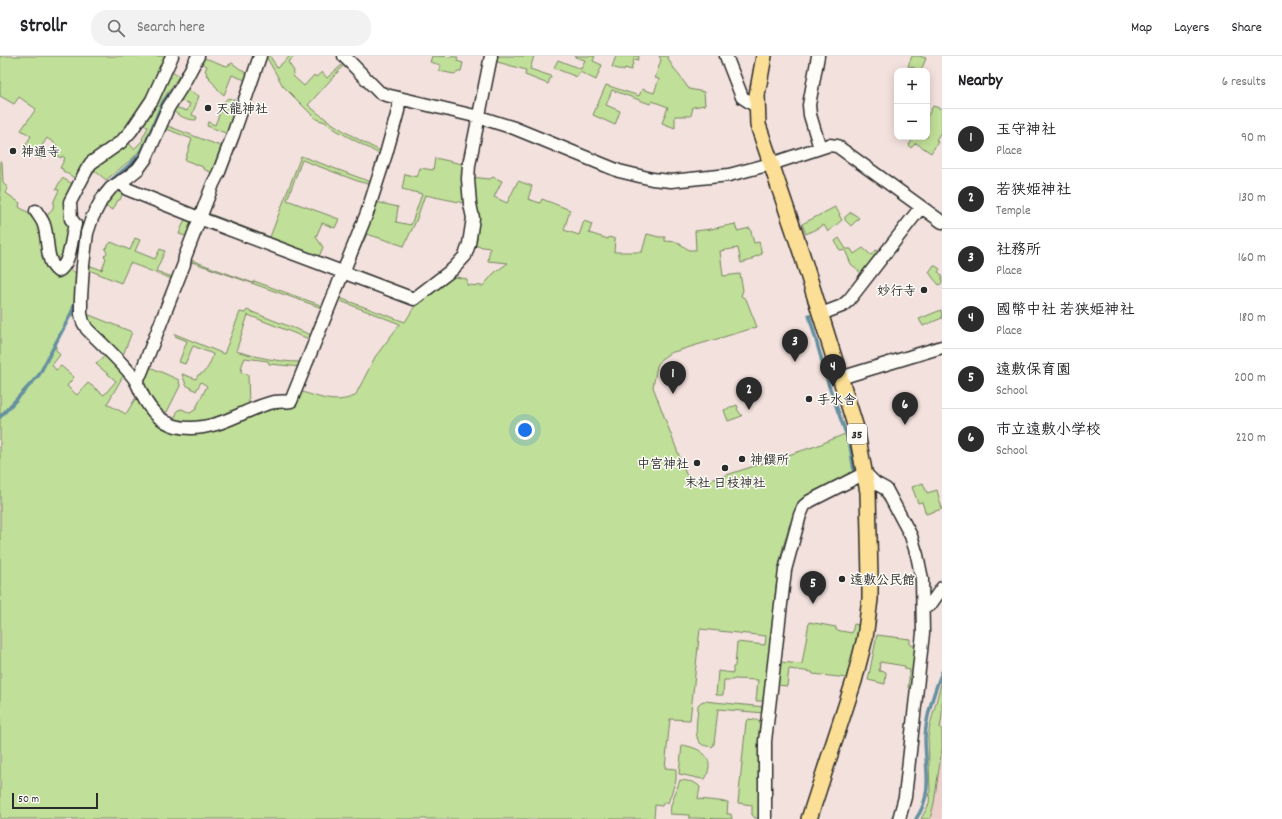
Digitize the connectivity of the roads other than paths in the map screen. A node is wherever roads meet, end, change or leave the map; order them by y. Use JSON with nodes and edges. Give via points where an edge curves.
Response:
{"nodes":[{"id":1,"x":172,"y":56,"type":"edge"},
{"id":2,"x":198,"y":56,"type":"edge"},
{"id":3,"x":260,"y":56,"type":"edge"},
{"id":4,"x":344,"y":56,"type":"edge"},
{"id":5,"x":491,"y":56,"type":"edge"},
{"id":6,"x":726,"y":56,"type":"edge"},
{"id":7,"x":764,"y":56,"type":"edge"},
{"id":8,"x":818,"y":56,"type":"edge"},
{"id":9,"x":399,"y":99,"type":"junction"},
{"id":10,"x":757,"y":107,"type":"junction"},
{"id":11,"x":479,"y":117,"type":"junction"},
{"id":12,"x":820,"y":148,"type":"junction"},
{"id":13,"x":771,"y":164,"type":"junction"},
{"id":14,"x":121,"y":181,"type":"junction"},
{"id":15,"x":921,"y":207,"type":"junction"},
{"id":16,"x":36,"y":211,"type":"dead end"},
{"id":17,"x":199,"y":218,"type":"junction"},
{"id":18,"x":942,"y":222,"type":"edge"},
{"id":19,"x":82,"y":225,"type":"junction"},
{"id":20,"x":343,"y":272,"type":"junction"},
{"id":21,"x":821,"y":314,"type":"junction"},
{"id":22,"x":942,"y":347,"type":"edge"},
{"id":23,"x":840,"y":378,"type":"junction"},
{"id":24,"x":136,"y":381,"type":"junction"},
{"id":25,"x":865,"y":473,"type":"junction"},
{"id":26,"x":942,"y":588,"type":"edge"},
{"id":27,"x":923,"y":605,"type":"junction"},
{"id":28,"x":765,"y":819,"type":"edge"},
{"id":29,"x":809,"y":819,"type":"edge"},
{"id":30,"x":899,"y":819,"type":"edge"}],
"edges":[{"from":1,"to":19,"type":"street","via":[[140,121],[121,142],[91,163],[70,202],[71,219]]},
{"from":2,"to":14,"type":"street","via":[[168,108],[146,158],[138,169]]},
{"from":3,"to":17,"type":"street","via":[[233,135]]},
{"from":4,"to":9,"type":"street","via":[[379,92]]},
{"from":5,"to":11,"type":"street"},
{"from":6,"to":10,"type":"street","via":[[742,97]]},
{"from":7,"to":10,"type":"main road","number":"35"},
{"from":8,"to":12,"type":"street","via":[[809,105]]},
{"from":9,"to":11,"type":"street"},
{"from":9,"to":20,"type":"street","via":[[386,154],[367,213]]},
{"from":10,"to":13,"type":"main road","number":"35","via":[[758,125]]},
{"from":11,"to":13,"type":"street","via":[[514,128],[619,171],[652,179],[671,181],[706,178]]},
{"from":11,"to":20,"type":"street","via":[[469,166],[473,218],[465,256],[453,269],[414,300]]},
{"from":12,"to":13,"type":"street"},
{"from":12,"to":15,"type":"street","via":[[837,146]]},
{"from":13,"to":21,"type":"main road","number":"35"},
{"from":14,"to":17,"type":"street","via":[[127,189]]},
{"from":14,"to":19,"type":"street","via":[[111,188]]},
{"from":15,"to":18,"type":"street"},
{"from":15,"to":21,"type":"street","via":[[849,300],[842,306]]},
{"from":16,"to":19,"type":"street","via":[[44,225],[54,268],[58,271],[68,260]]},
{"from":17,"to":20,"type":"street"},
{"from":17,"to":24,"type":"street","via":[[181,271]]},
{"from":19,"to":24,"type":"street","via":[[87,234],[83,265],[83,322]]},
{"from":20,"to":24,"type":"street","via":[[291,401],[272,403],[216,424],[184,429],[168,424],[153,412]]},
{"from":21,"to":23,"type":"main road","number":"35"},
{"from":22,"to":23,"type":"street"},
{"from":23,"to":25,"type":"main road","number":"35","via":[[856,428]]},
{"from":25,"to":27,"type":"street","via":[[886,489],[911,536],[920,565]]},
{"from":25,"to":28,"type":"street","via":[[810,501],[804,506],[796,528],[785,570],[765,740]]},
{"from":25,"to":29,"type":"main road","number":"35","via":[[870,559],[870,599],[866,638]]},
{"from":26,"to":27,"type":"street","via":[[930,605]]},
{"from":27,"to":30,"type":"street","via":[[922,647],[905,797]]}]}
